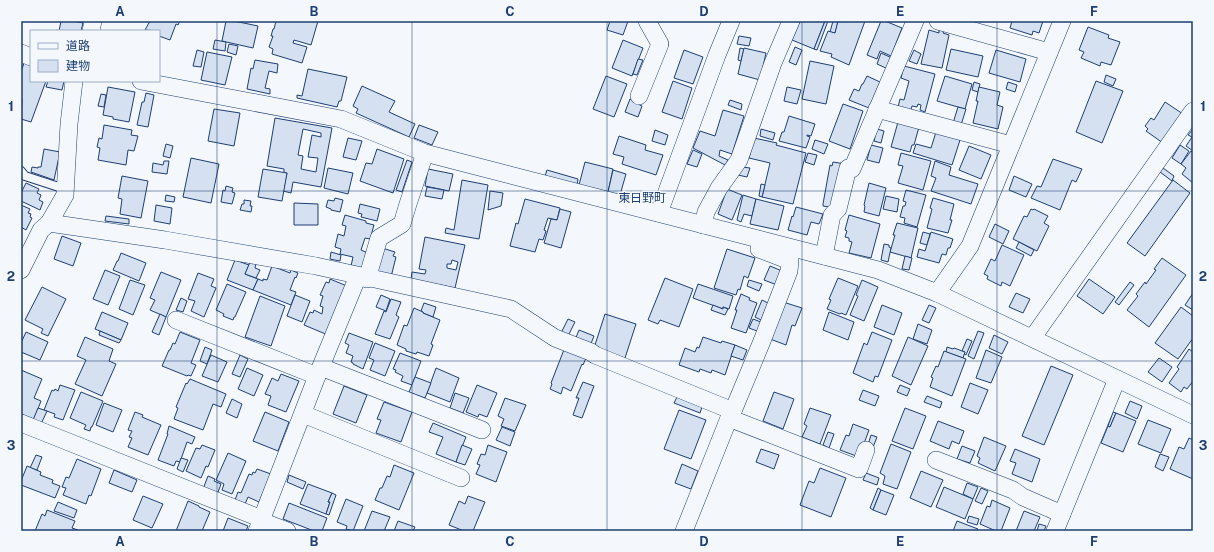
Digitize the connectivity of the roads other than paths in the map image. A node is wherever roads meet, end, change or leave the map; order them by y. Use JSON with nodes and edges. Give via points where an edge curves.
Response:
{"nodes":[{"id":1,"x":647,"y":21,"type":"edge"},
{"id":2,"x":731,"y":21,"type":"edge"},
{"id":3,"x":791,"y":21,"type":"edge"},
{"id":4,"x":915,"y":21,"type":"edge"},
{"id":5,"x":938,"y":21,"type":"edge"},
{"id":6,"x":1062,"y":21,"type":"edge"},
{"id":7,"x":1049,"y":52,"type":"junction"},
{"id":8,"x":74,"y":82,"type":"edge"},
{"id":9,"x":146,"y":82,"type":"edge"},
{"id":10,"x":639,"y":96,"type":"dead end"},
{"id":11,"x":877,"y":109,"type":"junction"},
{"id":12,"x":1193,"y":111,"type":"edge"},
{"id":13,"x":1011,"y":145,"type":"junction"},
{"id":14,"x":425,"y":153,"type":"junction"},
{"id":15,"x":21,"y":171,"type":"edge"},
{"id":16,"x":65,"y":189,"type":"junction"},
{"id":17,"x":659,"y":213,"type":"junction"},
{"id":18,"x":49,"y":223,"type":"junction"},
{"id":19,"x":703,"y":226,"type":"junction"},
{"id":20,"x":746,"y":236,"type":"junction"},
{"id":21,"x":824,"y":256,"type":"junction"},
{"id":22,"x":21,"y":270,"type":"edge"},
{"id":23,"x":363,"y":278,"type":"junction"},
{"id":24,"x":937,"y":293,"type":"junction"},
{"id":25,"x":176,"y":320,"type":"dead end"},
{"id":26,"x":1033,"y":338,"type":"junction"},
{"id":27,"x":319,"y":372,"type":"junction"},
{"id":28,"x":1117,"y":379,"type":"junction"},
{"id":29,"x":303,"y":414,"type":"junction"},
{"id":30,"x":731,"y":415,"type":"junction"},
{"id":31,"x":1193,"y":415,"type":"edge"},
{"id":32,"x":21,"y":423,"type":"edge"},
{"id":33,"x":482,"y":430,"type":"dead end"},
{"id":34,"x":866,"y":450,"type":"dead end"},
{"id":35,"x":936,"y":460,"type":"dead end"},
{"id":36,"x":461,"y":478,"type":"dead end"},
{"id":37,"x":1062,"y":514,"type":"junction"},
{"id":38,"x":260,"y":523,"type":"edge"},
{"id":39,"x":287,"y":531,"type":"edge"},
{"id":40,"x":684,"y":531,"type":"edge"},
{"id":41,"x":1055,"y":531,"type":"edge"}],
"edges":[{"from":1,"to":10,"type":"street","via":[[660,44]]},
{"from":2,"to":17,"type":"street"},
{"from":3,"to":19,"type":"street","via":[[773,63],[739,160],[719,188],[706,212]]},
{"from":4,"to":11,"type":"street"},
{"from":5,"to":7,"type":"street"},
{"from":6,"to":7,"type":"street"},
{"from":7,"to":13,"type":"street"},
{"from":8,"to":16,"type":"street"},
{"from":9,"to":14,"type":"street","via":[[341,119]]},
{"from":11,"to":13,"type":"street"},
{"from":11,"to":21,"type":"street","via":[[852,169],[848,168],[838,209],[832,215]]},
{"from":12,"to":26,"type":"street"},
{"from":13,"to":24,"type":"street","via":[[970,246]]},
{"from":14,"to":17,"type":"street"},
{"from":14,"to":23,"type":"street","via":[[402,224],[379,238]]},
{"from":15,"to":16,"type":"lane","via":[[25,176]]},
{"from":16,"to":18,"type":"street","via":[[65,195]]},
{"from":17,"to":19,"type":"street"},
{"from":18,"to":22,"type":"street","via":[[41,230]]},
{"from":18,"to":23,"type":"street","via":[[316,266]]},
{"from":19,"to":20,"type":"street"},
{"from":20,"to":21,"type":"street"},
{"from":20,"to":30,"type":"street","via":[[751,246],[790,261],[789,271]]},
{"from":21,"to":24,"type":"street","via":[[878,270]]},
{"from":23,"to":27,"type":"street"},
{"from":23,"to":30,"type":"street","via":[[511,309],[555,338]]},
{"from":24,"to":26,"type":"street"},
{"from":25,"to":27,"type":"street"},
{"from":26,"to":28,"type":"street"},
{"from":27,"to":29,"type":"street"},
{"from":27,"to":33,"type":"street"},
{"from":28,"to":31,"type":"street"},
{"from":28,"to":37,"type":"street"},
{"from":29,"to":36,"type":"street"},
{"from":29,"to":38,"type":"street"},
{"from":30,"to":34,"type":"street","via":[[859,469]]},
{"from":30,"to":40,"type":"street"},
{"from":32,"to":38,"type":"street"},
{"from":35,"to":37,"type":"street","via":[[1013,490]]},
{"from":37,"to":41,"type":"street"},
{"from":38,"to":39,"type":"street"}]}
